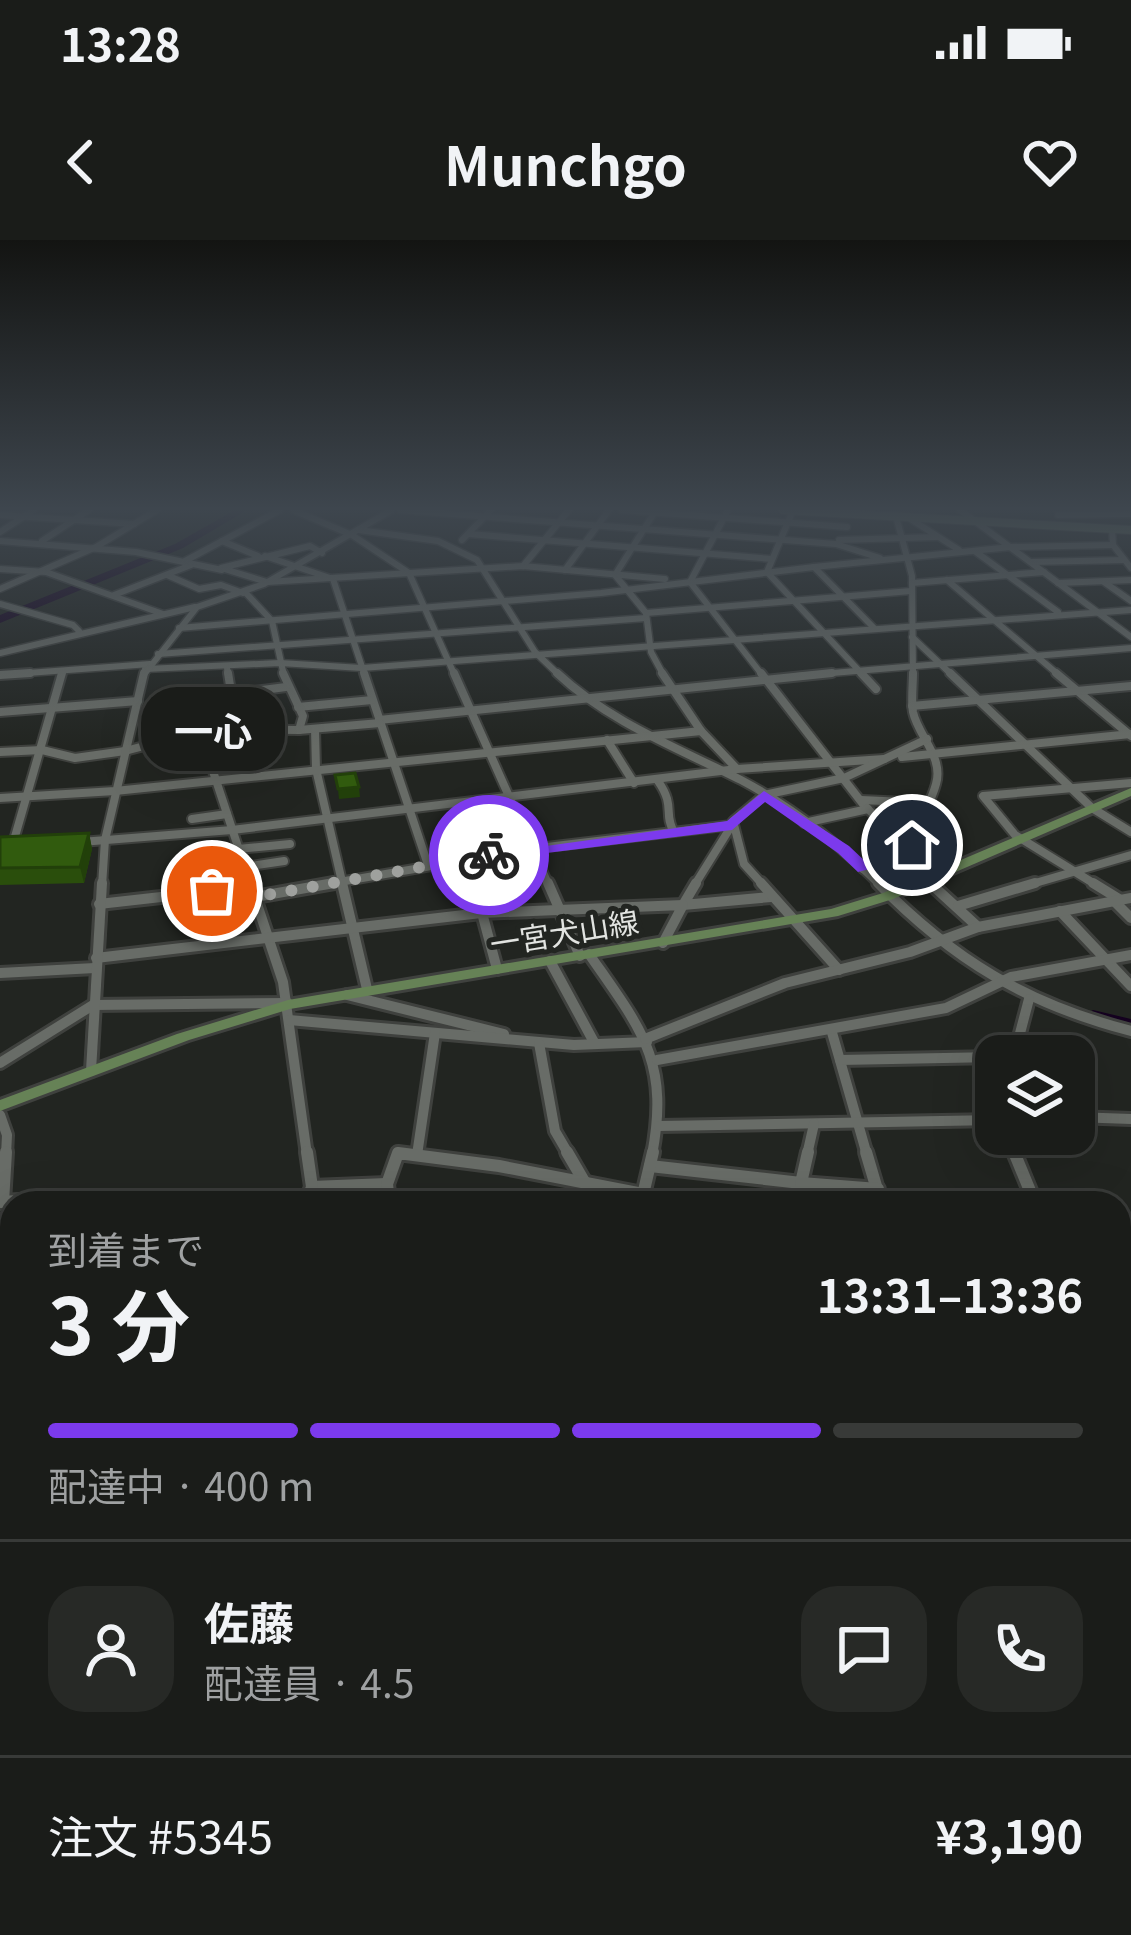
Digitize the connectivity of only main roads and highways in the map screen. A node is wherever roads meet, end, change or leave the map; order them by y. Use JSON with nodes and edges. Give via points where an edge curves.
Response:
{"nodes":[{"id":1,"x":1131,"y":792,"type":"edge"},
{"id":2,"x":0,"y":1111,"type":"edge"}],
"edges":[{"from":1,"to":2,"type":"main road","name":"一宮犬山線","via":[[888,896],[795,922],[344,994],[91,1070]]}]}
